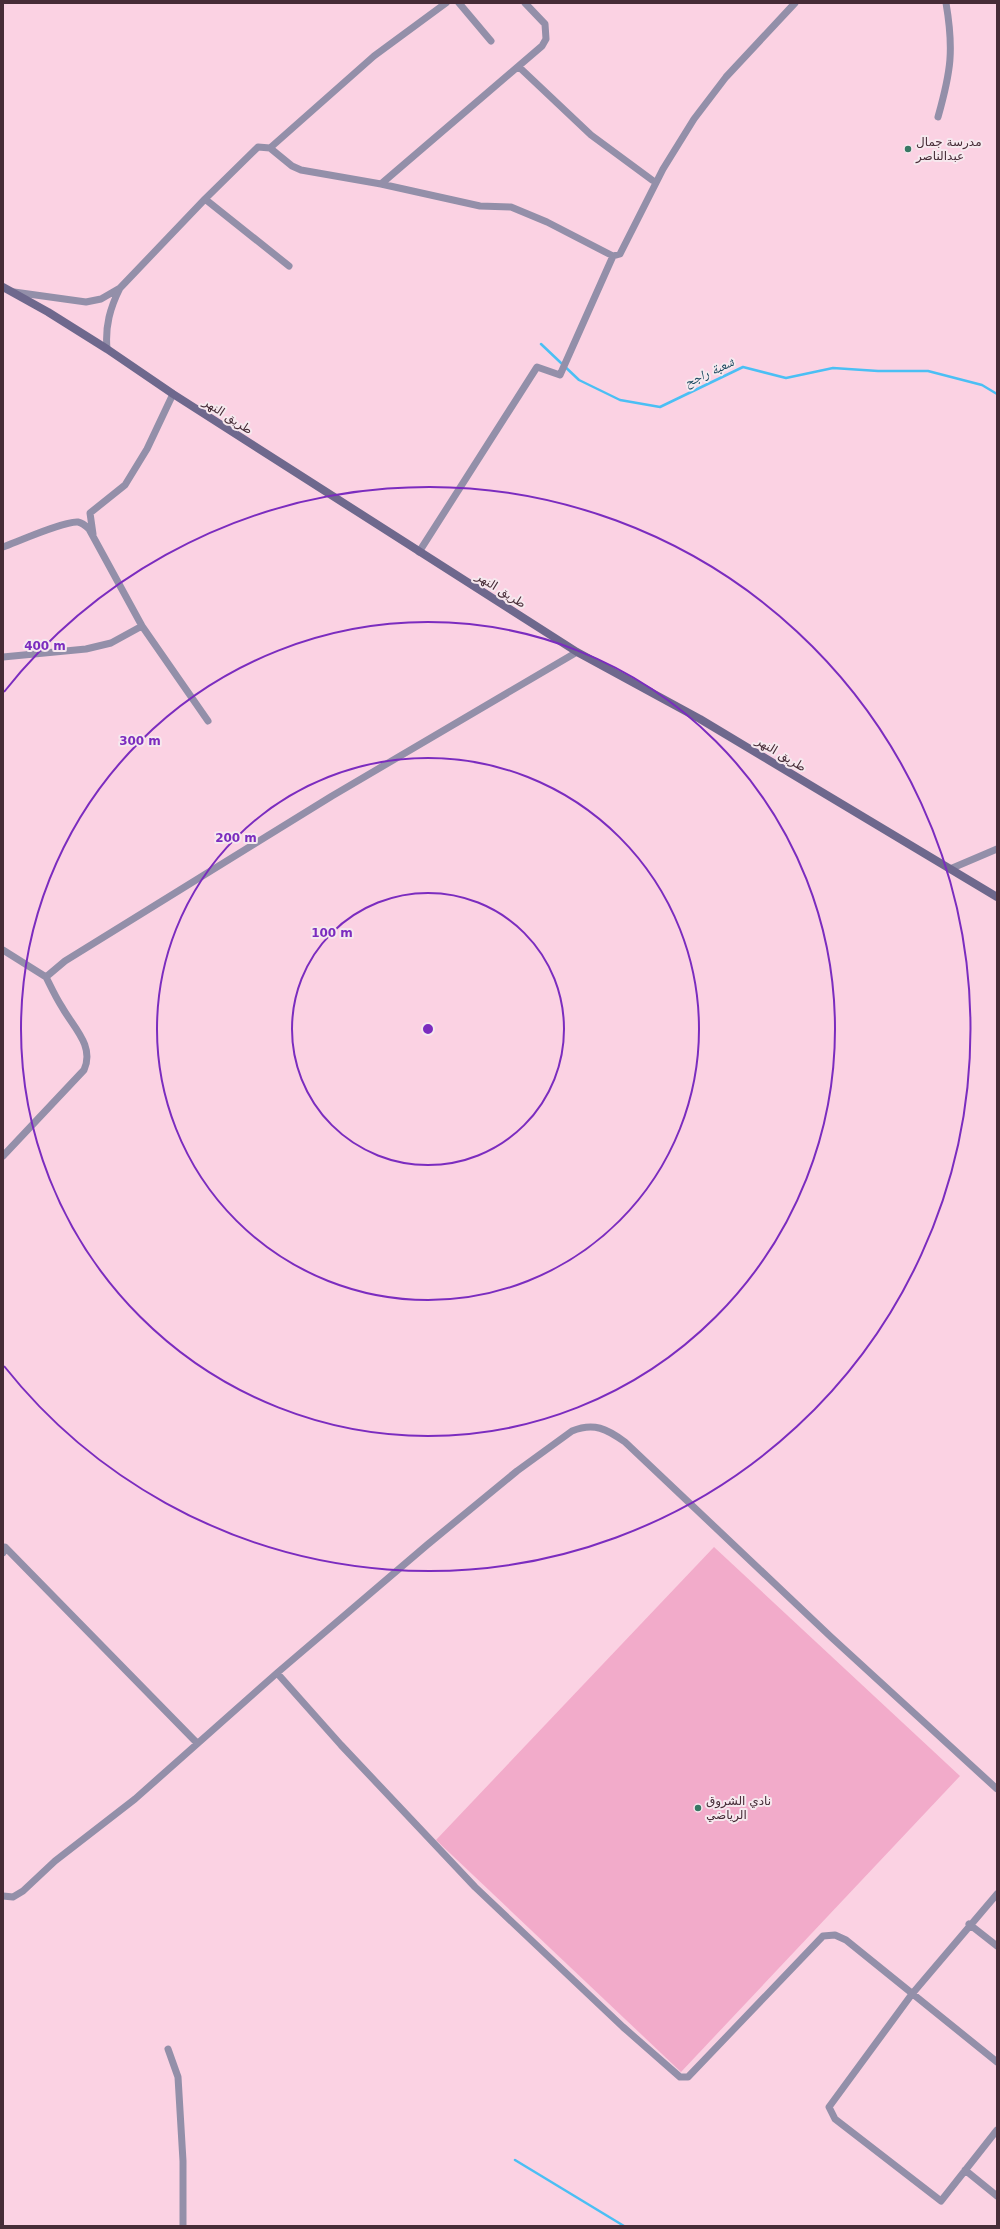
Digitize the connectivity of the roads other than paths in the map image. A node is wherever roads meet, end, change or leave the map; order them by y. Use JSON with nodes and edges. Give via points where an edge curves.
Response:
{"nodes":[{"id":1,"x":446,"y":3,"type":"edge"},
{"id":2,"x":459,"y":3,"type":"edge"},
{"id":3,"x":525,"y":3,"type":"edge"},
{"id":4,"x":795,"y":3,"type":"edge"},
{"id":5,"x":946,"y":3,"type":"edge"},
{"id":6,"x":491,"y":41,"type":"dead end"},
{"id":7,"x":518,"y":67,"type":"junction"},
{"id":8,"x":938,"y":117,"type":"dead end"},
{"id":9,"x":270,"y":148,"type":"junction"},
{"id":10,"x":652,"y":180,"type":"dead end"},
{"id":11,"x":381,"y":184,"type":"junction"},
{"id":12,"x":205,"y":199,"type":"junction"},
{"id":13,"x":613,"y":256,"type":"junction"},
{"id":14,"x":289,"y":266,"type":"dead end"},
{"id":15,"x":3,"y":287,"type":"edge"},
{"id":16,"x":120,"y":288,"type":"junction"},
{"id":17,"x":12,"y":292,"type":"junction"},
{"id":18,"x":106,"y":349,"type":"junction"},
{"id":19,"x":173,"y":394,"type":"junction"},
{"id":20,"x":93,"y":536,"type":"junction"},
{"id":21,"x":3,"y":547,"type":"edge"},
{"id":22,"x":419,"y":552,"type":"junction"},
{"id":23,"x":142,"y":626,"type":"junction"},
{"id":24,"x":577,"y":652,"type":"junction"},
{"id":25,"x":3,"y":657,"type":"edge"},
{"id":26,"x":208,"y":721,"type":"dead end"},
{"id":27,"x":997,"y":850,"type":"edge"},
{"id":28,"x":950,"y":869,"type":"junction"},
{"id":29,"x":997,"y":897,"type":"edge"},
{"id":30,"x":3,"y":950,"type":"edge"},
{"id":31,"x":46,"y":977,"type":"junction"},
{"id":32,"x":3,"y":1156,"type":"edge"},
{"id":33,"x":3,"y":1553,"type":"edge"},
{"id":34,"x":277,"y":1673,"type":"junction"},
{"id":35,"x":197,"y":1743,"type":"junction"},
{"id":36,"x":997,"y":1789,"type":"edge"},
{"id":37,"x":997,"y":1894,"type":"edge"},
{"id":38,"x":3,"y":1896,"type":"edge"},
{"id":39,"x":970,"y":1924,"type":"junction"},
{"id":40,"x":997,"y":1946,"type":"edge"},
{"id":41,"x":912,"y":1994,"type":"junction"},
{"id":42,"x":168,"y":2049,"type":"dead end"},
{"id":43,"x":997,"y":2062,"type":"edge"},
{"id":44,"x":997,"y":2130,"type":"edge"},
{"id":45,"x":965,"y":2170,"type":"junction"},
{"id":46,"x":997,"y":2196,"type":"edge"},
{"id":47,"x":183,"y":2226,"type":"edge"}],
"edges":[{"from":1,"to":9,"type":"street","via":[[374,56]]},
{"from":2,"to":6,"type":"street"},
{"from":3,"to":7,"type":"street","via":[[545,24],[547,31],[542,46]]},
{"from":4,"to":13,"type":"street","via":[[726,76],[694,119],[662,169],[620,254]]},
{"from":5,"to":8,"type":"street","via":[[952,54]]},
{"from":7,"to":10,"type":"street","via":[[591,135]]},
{"from":7,"to":11,"type":"street"},
{"from":9,"to":11,"type":"street","via":[[301,170]]},
{"from":9,"to":12,"type":"street","via":[[258,147]]},
{"from":11,"to":13,"type":"street","via":[[480,206],[511,207],[547,222]]},
{"from":12,"to":14,"type":"street"},
{"from":12,"to":16,"type":"street"},
{"from":13,"to":22,"type":"street","via":[[560,375],[537,367]]},
{"from":15,"to":17,"type":"main road","name":"طريق النهر"},
{"from":16,"to":17,"type":"street","via":[[101,299],[86,302]]},
{"from":16,"to":18,"type":"street","via":[[108,318]]},
{"from":17,"to":18,"type":"main road","name":"طريق النهر"},
{"from":18,"to":19,"type":"main road","name":"طريق النهر"},
{"from":19,"to":20,"type":"street","via":[[147,449],[125,485],[90,514]]},
{"from":19,"to":22,"type":"main road","name":"طريق النهر"},
{"from":20,"to":21,"type":"street","via":[[85,524],[75,522]]},
{"from":20,"to":23,"type":"street"},
{"from":22,"to":24,"type":"main road","name":"طريق النهر"},
{"from":23,"to":25,"type":"street","via":[[111,643],[86,649]]},
{"from":23,"to":26,"type":"street"},
{"from":24,"to":28,"type":"main road","name":"طريق النهر","via":[[700,719]]},
{"from":24,"to":31,"type":"street","via":[[326,800],[65,961]]},
{"from":27,"to":28,"type":"street"},
{"from":28,"to":29,"type":"main road","name":"طريق النهر"},
{"from":30,"to":31,"type":"street"},
{"from":31,"to":32,"type":"street","via":[[62,1008],[83,1039],[88,1063]]},
{"from":33,"to":35,"type":"street","via":[[5,1547]]},
{"from":34,"to":35,"type":"street"},
{"from":34,"to":36,"type":"street","via":[[517,1471],[572,1431],[594,1426],[611,1431],[625,1442],[831,1637]]},
{"from":34,"to":41,"type":"street","via":[[475,1887],[617,2022],[680,2077],[688,2077],[823,1936],[835,1934],[846,1940]]},
{"from":35,"to":38,"type":"street","via":[[113,1817],[55,1861],[24,1891],[13,1897]]},
{"from":37,"to":39,"type":"street"},
{"from":39,"to":40,"type":"street"},
{"from":39,"to":41,"type":"street"},
{"from":41,"to":43,"type":"street"},
{"from":41,"to":45,"type":"street","via":[[829,2107],[835,2119],[941,2201]]},
{"from":42,"to":47,"type":"street","via":[[178,2077],[183,2161]]},
{"from":44,"to":45,"type":"street"},
{"from":45,"to":46,"type":"street"}]}
